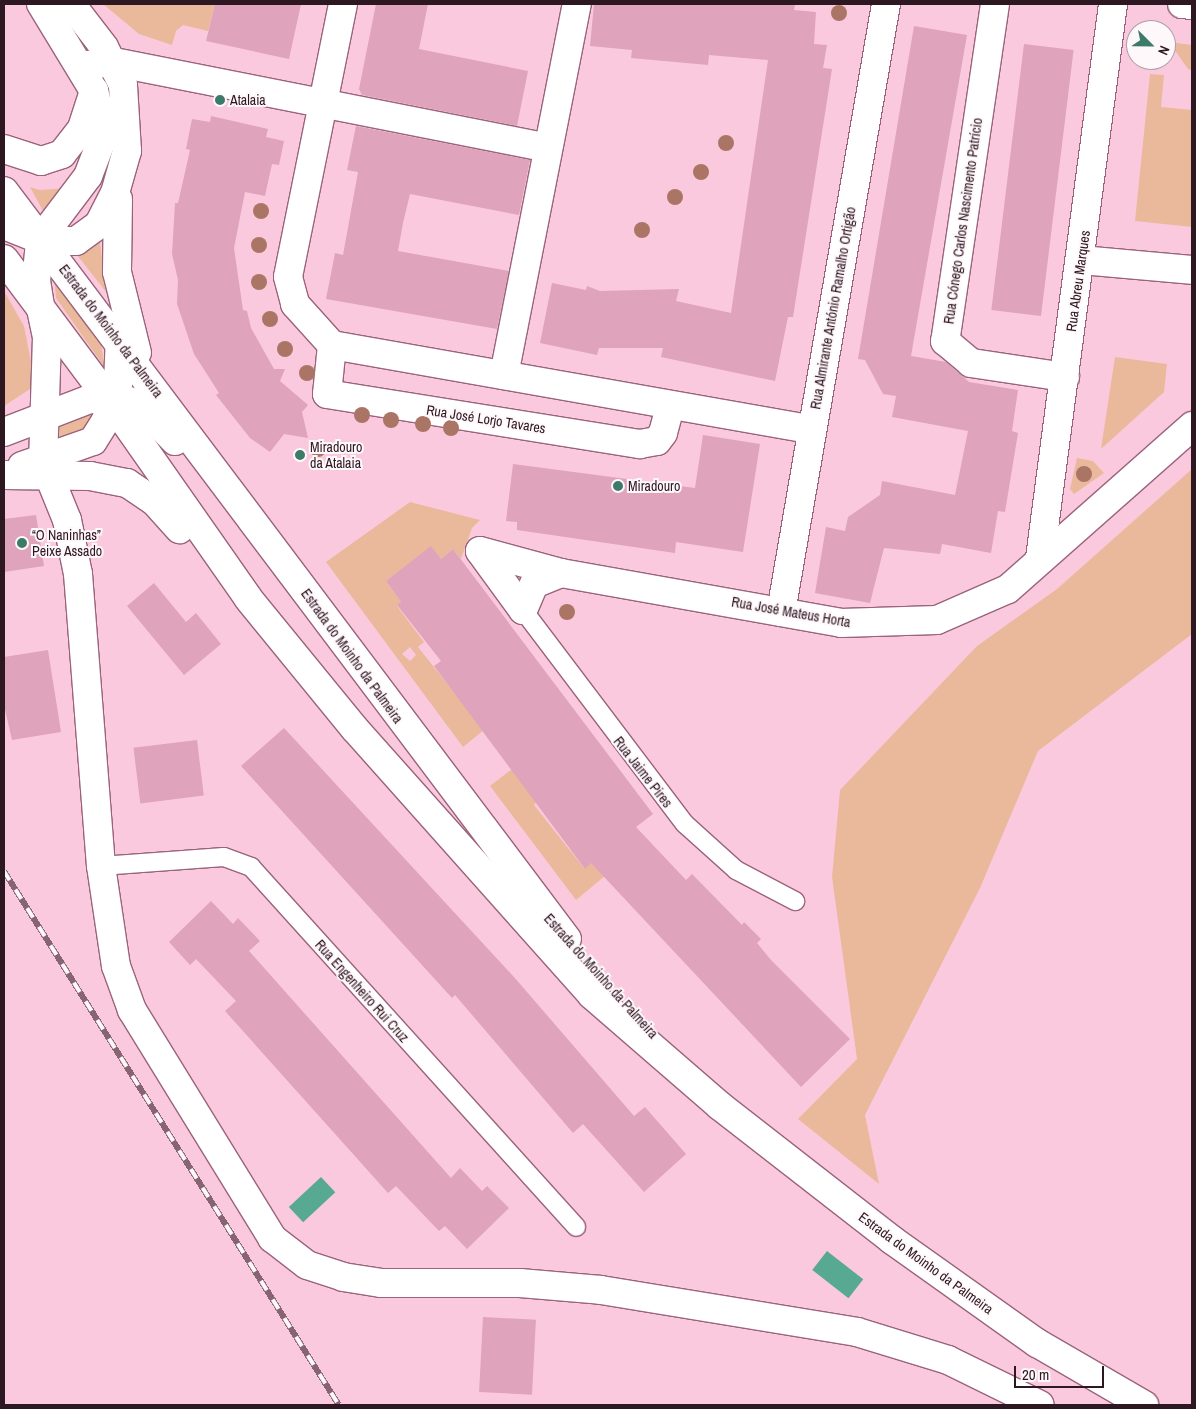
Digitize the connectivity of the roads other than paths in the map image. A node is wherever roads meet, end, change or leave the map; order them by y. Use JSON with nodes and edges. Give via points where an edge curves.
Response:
{"nodes":[{"id":1,"x":41,"y":4,"type":"edge"},
{"id":2,"x":71,"y":4,"type":"edge"},
{"id":3,"x":343,"y":4,"type":"edge"},
{"id":4,"x":577,"y":4,"type":"edge"},
{"id":5,"x":886,"y":4,"type":"edge"},
{"id":6,"x":995,"y":4,"type":"edge"},
{"id":7,"x":1113,"y":4,"type":"edge"},
{"id":8,"x":1182,"y":4,"type":"edge"},
{"id":9,"x":1192,"y":5,"type":"edge"},
{"id":10,"x":114,"y":62,"type":"junction"},
{"id":11,"x":80,"y":66,"type":"junction"},
{"id":12,"x":94,"y":91,"type":"junction"},
{"id":13,"x":321,"y":104,"type":"junction"},
{"id":14,"x":548,"y":148,"type":"junction"},
{"id":15,"x":4,"y":149,"type":"edge"},
{"id":16,"x":126,"y":152,"type":"junction"},
{"id":17,"x":4,"y":191,"type":"edge"},
{"id":18,"x":4,"y":225,"type":"edge"},
{"id":19,"x":44,"y":241,"type":"junction"},
{"id":20,"x":4,"y":258,"type":"edge"},
{"id":21,"x":1082,"y":260,"type":"junction"},
{"id":22,"x":1192,"y":270,"type":"edge"},
{"id":23,"x":120,"y":291,"type":"junction"},
{"id":24,"x":41,"y":310,"type":"junction"},
{"id":25,"x":120,"y":340,"type":"junction"},
{"id":26,"x":332,"y":345,"type":"junction"},
{"id":27,"x":504,"y":375,"type":"junction"},
{"id":28,"x":1064,"y":377,"type":"junction"},
{"id":29,"x":111,"y":402,"type":"junction"},
{"id":30,"x":670,"y":406,"type":"junction"},
{"id":31,"x":171,"y":410,"type":"junction"},
{"id":32,"x":43,"y":415,"type":"junction"},
{"id":33,"x":1192,"y":426,"type":"edge"},
{"id":34,"x":812,"y":430,"type":"junction"},
{"id":35,"x":4,"y":432,"type":"edge"},
{"id":36,"x":4,"y":470,"type":"edge"},
{"id":37,"x":54,"y":470,"type":"junction"},
{"id":38,"x":4,"y":475,"type":"edge"},
{"id":39,"x":1040,"y":558,"type":"junction"},
{"id":40,"x":561,"y":573,"type":"junction"},
{"id":41,"x":523,"y":610,"type":"junction"},
{"id":42,"x":782,"y":612,"type":"junction"},
{"id":43,"x":316,"y":681,"type":"junction"},
{"id":44,"x":397,"y":717,"type":"junction"},
{"id":45,"x":101,"y":866,"type":"junction"},
{"id":46,"x":795,"y":901,"type":"dead end"},
{"id":47,"x":720,"y":1106,"type":"junction"},
{"id":48,"x":576,"y":1227,"type":"dead end"},
{"id":49,"x":1040,"y":1405,"type":"edge"},
{"id":50,"x":1144,"y":1405,"type":"edge"}],
"edges":[{"from":1,"to":11,"type":"street"},
{"from":2,"to":10,"type":"street"},
{"from":3,"to":13,"type":"street"},
{"from":4,"to":14,"type":"street"},
{"from":5,"to":34,"type":"street","name":"Rua Almirante António Ramalho Ortigão"},
{"from":6,"to":28,"type":"street","name":"Rua Cónego Carlos Nascimento Patrício","via":[[945,342],[971,363]]},
{"from":7,"to":21,"type":"street","name":"Rua Abreu Marques"},
{"from":8,"to":9,"type":"street"},
{"from":10,"to":11,"type":"street"},
{"from":10,"to":13,"type":"street"},
{"from":10,"to":16,"type":"street","via":[[126,106]]},
{"from":11,"to":12,"type":"street"},
{"from":12,"to":15,"type":"street","via":[[79,134],[62,154],[41,161]]},
{"from":12,"to":19,"type":"street","via":[[100,115],[100,144],[88,176]]},
{"from":13,"to":14,"type":"street"},
{"from":13,"to":26,"type":"street","via":[[288,286],[302,313]]},
{"from":14,"to":27,"type":"street"},
{"from":16,"to":19,"type":"street","via":[[115,193],[99,224],[76,241]]},
{"from":16,"to":23,"type":"street","via":[[114,232]]},
{"from":17,"to":19,"type":"street","name":"Estrada do Moinho da Palmeira"},
{"from":18,"to":19,"type":"street"},
{"from":19,"to":24,"type":"street","via":[[36,266]]},
{"from":19,"to":25,"type":"street","name":"Estrada do Moinho da Palmeira"},
{"from":20,"to":24,"type":"street","name":"Estrada do Moinho da Palmeira"},
{"from":21,"to":22,"type":"street"},
{"from":21,"to":28,"type":"street","name":"Rua Abreu Marques"},
{"from":23,"to":25,"type":"street"},
{"from":23,"to":31,"type":"street","via":[[137,352]]},
{"from":24,"to":29,"type":"street","name":"Estrada do Moinho da Palmeira"},
{"from":24,"to":32,"type":"street","via":[[47,337]]},
{"from":25,"to":29,"type":"street","via":[[118,384]]},
{"from":25,"to":31,"type":"street","name":"Estrada do Moinho da Palmeira"},
{"from":26,"to":27,"type":"street"},
{"from":26,"to":30,"type":"street","name":"Rua José Lorjo Tavares","via":[[328,394],[640,444],[656,441],[663,433]]},
{"from":27,"to":30,"type":"street"},
{"from":28,"to":39,"type":"street","name":"Rua Abreu Marques"},
{"from":29,"to":32,"type":"street","via":[[90,400]]},
{"from":29,"to":37,"type":"street","via":[[93,441]]},
{"from":29,"to":43,"type":"street","name":"Estrada do Moinho da Palmeira","via":[[248,598]]},
{"from":29,"to":44,"type":"street","via":[[128,401],[143,408],[168,431],[290,600]]},
{"from":30,"to":34,"type":"street"},
{"from":31,"to":44,"type":"street","name":"Estrada do Moinho da Palmeira"},
{"from":32,"to":35,"type":"street"},
{"from":32,"to":37,"type":"street"},
{"from":33,"to":39,"type":"street","name":"Rua José Mateus Horta"},
{"from":34,"to":42,"type":"street","name":"Rua Almirante António Ramalho Ortigão"},
{"from":36,"to":37,"type":"street"},
{"from":37,"to":38,"type":"street"},
{"from":37,"to":43,"type":"street","via":[[127,483],[154,501]]},
{"from":37,"to":45,"type":"street","via":[[78,574]]},
{"from":39,"to":42,"type":"street","name":"Rua José Mateus Horta","via":[[1008,589],[938,620],[841,623]]},
{"from":40,"to":41,"type":"street","via":[[534,584]]},
{"from":40,"to":41,"type":"street","name":"Rua José Mateus Horta","via":[[480,551]]},
{"from":40,"to":42,"type":"street","name":"Rua José Mateus Horta"},
{"from":41,"to":46,"type":"lane","name":"Rua Jaime Pires","via":[[685,824],[736,870]]},
{"from":43,"to":47,"type":"street","name":"Estrada do Moinho da Palmeira","via":[[592,995]]},
{"from":44,"to":47,"type":"street","name":"Estrada do Moinho da Palmeira","via":[[546,916]]},
{"from":45,"to":48,"type":"lane","name":"Rua Engenheiro Rui Cruz","via":[[224,857],[251,868]]},
{"from":45,"to":49,"type":"street","via":[[116,966],[132,1010],[272,1238],[307,1264],[342,1277],[381,1283],[520,1283],[601,1290],[857,1332],[948,1360]]},
{"from":47,"to":50,"type":"street","name":"Estrada do Moinho da Palmeira","via":[[892,1240],[1037,1343]]}]}
